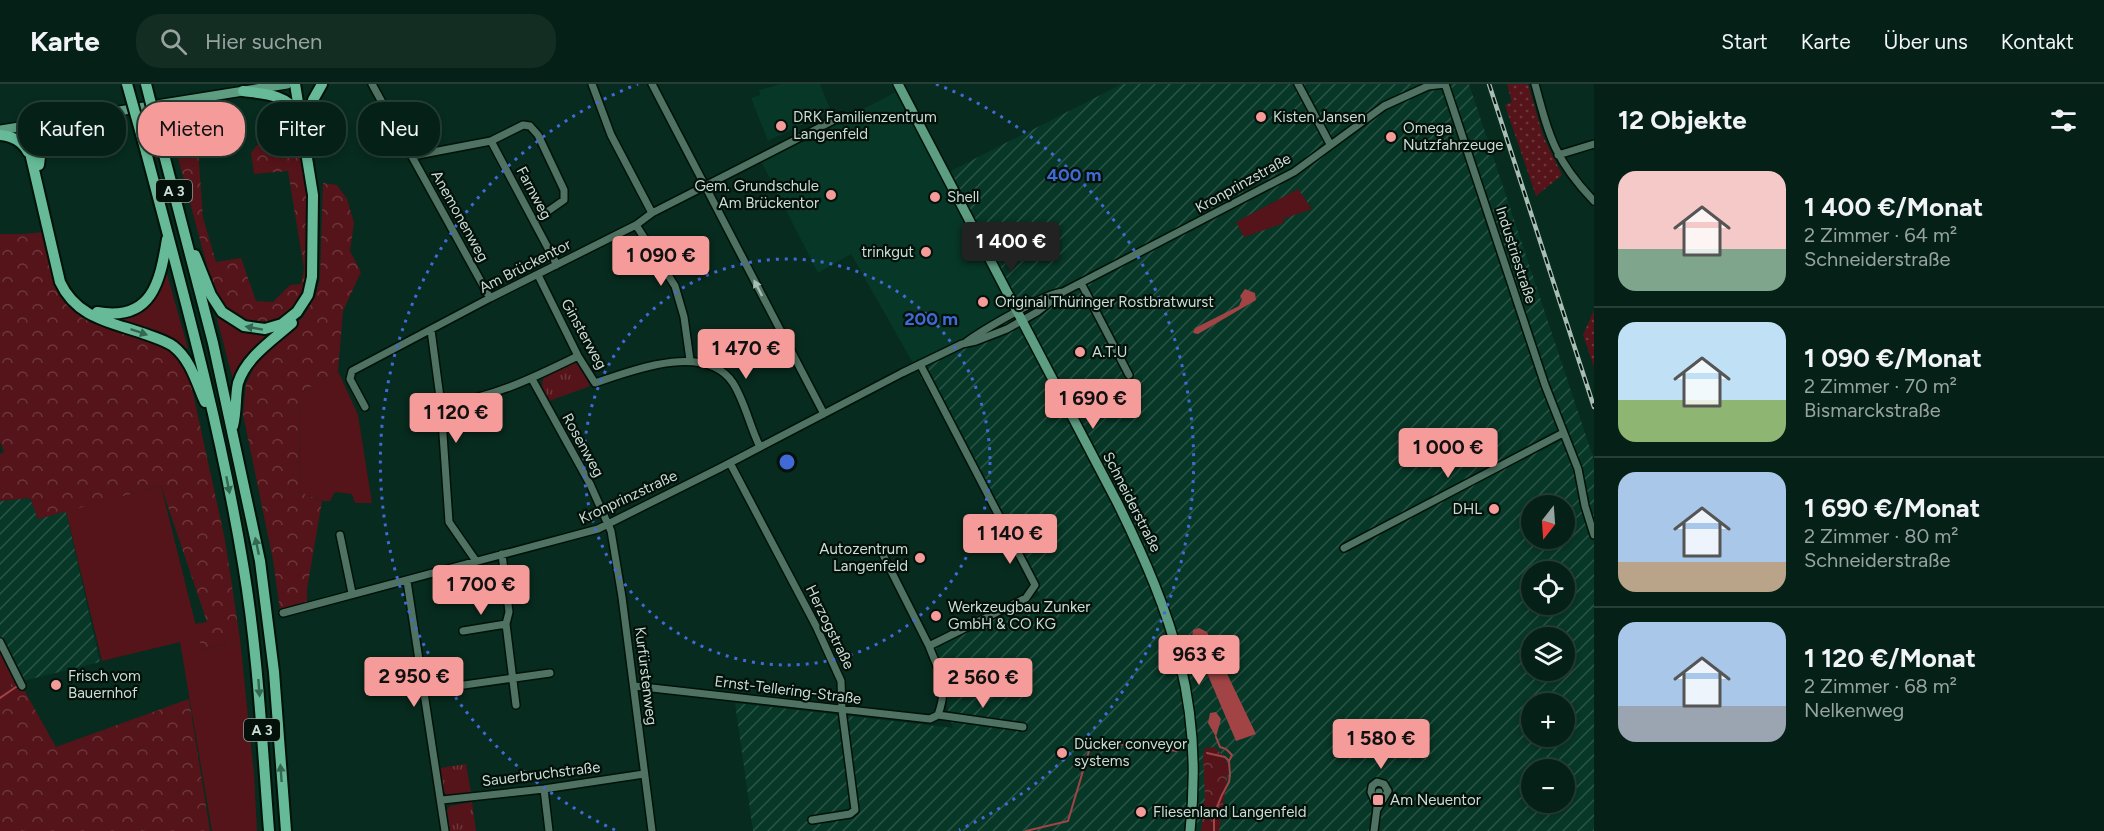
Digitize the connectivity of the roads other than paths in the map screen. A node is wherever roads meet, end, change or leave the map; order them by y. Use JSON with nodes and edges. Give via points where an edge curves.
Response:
{"nodes":[{"id":1,"x":127,"y":84,"type":"edge"},
{"id":2,"x":146,"y":84,"type":"edge"},
{"id":3,"x":287,"y":84,"type":"edge"},
{"id":4,"x":295,"y":84,"type":"edge"},
{"id":5,"x":301,"y":84,"type":"edge"},
{"id":6,"x":322,"y":84,"type":"edge"},
{"id":7,"x":372,"y":84,"type":"edge"},
{"id":8,"x":592,"y":84,"type":"edge"},
{"id":9,"x":652,"y":84,"type":"edge"},
{"id":10,"x":898,"y":84,"type":"edge"},
{"id":11,"x":1298,"y":84,"type":"edge"},
{"id":12,"x":1445,"y":84,"type":"edge"},
{"id":13,"x":1535,"y":84,"type":"edge"},
{"id":14,"x":243,"y":92,"type":"junction"},
{"id":15,"x":288,"y":102,"type":"edge"},
{"id":16,"x":298,"y":102,"type":"edge"},
{"id":17,"x":304,"y":102,"type":"edge"},
{"id":18,"x":313,"y":102,"type":"edge"},
{"id":19,"x":382,"y":102,"type":"edge"},
{"id":20,"x":126,"y":110,"type":"edge"},
{"id":21,"x":842,"y":116,"type":"dead end"},
{"id":22,"x":18,"y":128,"type":"edge"},
{"id":23,"x":0,"y":132,"type":"edge"},
{"id":24,"x":491,"y":141,"type":"junction"},
{"id":25,"x":1330,"y":144,"type":"junction"},
{"id":26,"x":1594,"y":144,"type":"edge"},
{"id":27,"x":440,"y":151,"type":"edge"},
{"id":28,"x":1558,"y":155,"type":"junction"},
{"id":29,"x":34,"y":156,"type":"edge"},
{"id":30,"x":37,"y":156,"type":"edge"},
{"id":31,"x":308,"y":156,"type":"edge"},
{"id":32,"x":313,"y":156,"type":"edge"},
{"id":33,"x":412,"y":156,"type":"edge"},
{"id":34,"x":35,"y":161,"type":"junction"},
{"id":35,"x":706,"y":187,"type":"junction"},
{"id":36,"x":1594,"y":201,"type":"edge"},
{"id":37,"x":652,"y":213,"type":"junction"},
{"id":38,"x":534,"y":221,"type":"junction"},
{"id":39,"x":636,"y":225,"type":"junction"},
{"id":40,"x":168,"y":235,"type":"junction"},
{"id":41,"x":185,"y":235,"type":"junction"},
{"id":42,"x":556,"y":265,"type":"junction"},
{"id":43,"x":538,"y":275,"type":"junction"},
{"id":44,"x":1081,"y":283,"type":"junction"},
{"id":45,"x":490,"y":298,"type":"junction"},
{"id":46,"x":1019,"y":317,"type":"junction"},
{"id":47,"x":431,"y":330,"type":"junction"},
{"id":48,"x":578,"y":356,"type":"junction"},
{"id":49,"x":690,"y":360,"type":"junction"},
{"id":50,"x":920,"y":364,"type":"junction"},
{"id":51,"x":1129,"y":375,"type":"dead end"},
{"id":52,"x":532,"y":379,"type":"junction"},
{"id":53,"x":441,"y":405,"type":"junction"},
{"id":54,"x":365,"y":407,"type":"dead end"},
{"id":55,"x":824,"y":414,"type":"junction"},
{"id":56,"x":217,"y":428,"type":"junction"},
{"id":57,"x":232,"y":429,"type":"junction"},
{"id":58,"x":1563,"y":433,"type":"junction"},
{"id":59,"x":760,"y":447,"type":"junction"},
{"id":60,"x":730,"y":463,"type":"junction"},
{"id":61,"x":608,"y":525,"type":"junction"},
{"id":62,"x":340,"y":535,"type":"dead end"},
{"id":63,"x":1594,"y":535,"type":"edge"},
{"id":64,"x":879,"y":547,"type":"dead end"},
{"id":65,"x":1344,"y":548,"type":"dead end"},
{"id":66,"x":502,"y":554,"type":"junction"},
{"id":67,"x":476,"y":561,"type":"junction"},
{"id":68,"x":407,"y":581,"type":"junction"},
{"id":69,"x":352,"y":593,"type":"junction"},
{"id":70,"x":283,"y":613,"type":"dead end"},
{"id":71,"x":506,"y":624,"type":"junction"},
{"id":72,"x":463,"y":631,"type":"dead end"},
{"id":73,"x":0,"y":642,"type":"edge"},
{"id":74,"x":929,"y":646,"type":"junction"},
{"id":75,"x":550,"y":673,"type":"dead end"},
{"id":76,"x":513,"y":679,"type":"junction"},
{"id":77,"x":22,"y":686,"type":"dead end"},
{"id":78,"x":464,"y":686,"type":"dead end"},
{"id":79,"x":633,"y":686,"type":"junction"},
{"id":80,"x":516,"y":705,"type":"dead end"},
{"id":81,"x":842,"y":710,"type":"junction"},
{"id":82,"x":938,"y":715,"type":"junction"},
{"id":83,"x":1023,"y":727,"type":"dead end"},
{"id":84,"x":644,"y":774,"type":"junction"},
{"id":85,"x":544,"y":789,"type":"junction"},
{"id":86,"x":1379,"y":792,"type":"dead end"},
{"id":87,"x":441,"y":800,"type":"junction"},
{"id":88,"x":812,"y":820,"type":"dead end"},
{"id":89,"x":268,"y":831,"type":"edge"},
{"id":90,"x":286,"y":831,"type":"edge"},
{"id":91,"x":445,"y":831,"type":"edge"},
{"id":92,"x":549,"y":831,"type":"edge"},
{"id":93,"x":652,"y":831,"type":"edge"},
{"id":94,"x":1190,"y":831,"type":"edge"},
{"id":95,"x":1374,"y":831,"type":"edge"}],
"edges":[{"from":1,"to":40,"type":"highway","number":"A 3","bridge":true},
{"from":2,"to":41,"type":"highway","number":"A 3","bridge":true},
{"from":3,"to":14,"type":"main road"},
{"from":4,"to":16,"type":"highway"},
{"from":5,"to":17,"type":"highway"},
{"from":6,"to":18,"type":"highway"},
{"from":7,"to":19,"type":"street","name":"Anemonenweg"},
{"from":8,"to":37,"type":"street","via":[[611,135]]},
{"from":9,"to":35,"type":"street"},
{"from":10,"to":46,"type":"main road","name":"Schneiderstraße"},
{"from":11,"to":25,"type":"street"},
{"from":12,"to":25,"type":"street","name":"Kronprinzstraße","via":[[1428,86],[1383,106]]},
{"from":12,"to":58,"type":"street","name":"Industriestraße"},
{"from":13,"to":28,"type":"street"},
{"from":14,"to":15,"type":"highway","via":[[269,94]]},
{"from":14,"to":20,"type":"main road"},
{"from":21,"to":35,"type":"street","name":"Am Brückentor"},
{"from":22,"to":23,"type":"main road"},
{"from":23,"to":34,"type":"highway","via":[[25,145]]},
{"from":24,"to":27,"type":"street"},
{"from":24,"to":38,"type":"street","name":"Farnweg"},
{"from":24,"to":38,"type":"street","via":[[523,125],[530,126],[538,135],[564,190],[564,200]]},
{"from":25,"to":44,"type":"street","name":"Kronprinzstraße","via":[[1267,188]]},
{"from":26,"to":28,"type":"street"},
{"from":28,"to":36,"type":"street"},
{"from":29,"to":34,"type":"highway"},
{"from":30,"to":34,"type":"highway"},
{"from":31,"to":41,"type":"highway","one_way":true,"via":[[314,195],[312,278],[308,295],[297,312],[282,324],[265,329],[244,326],[222,312]]},
{"from":32,"to":57,"type":"highway","via":[[318,191],[312,296],[301,316],[251,358],[239,381]]},
{"from":33,"to":45,"type":"street","name":"Anemonenweg"},
{"from":34,"to":40,"type":"highway","via":[[64,282],[78,303],[111,314],[144,303],[158,283]]},
{"from":34,"to":56,"type":"highway","one_way":true,"via":[[66,295],[89,315],[172,345],[191,367]]},
{"from":35,"to":37,"type":"street","name":"Am Brückentor"},
{"from":55,"to":35,"type":"street","one_way":true},
{"from":37,"to":39,"type":"street","name":"Am Brückentor"},
{"from":38,"to":42,"type":"street","name":"Farnweg"},
{"from":39,"to":42,"type":"street","name":"Am Brückentor"},
{"from":39,"to":49,"type":"street","via":[[675,286]]},
{"from":40,"to":56,"type":"highway","number":"A 3"},
{"from":41,"to":57,"type":"highway","number":"A 3"},
{"from":42,"to":43,"type":"street","name":"Am Brückentor"},
{"from":43,"to":45,"type":"street","name":"Am Brückentor"},
{"from":43,"to":48,"type":"street","name":"Ginsterweg"},
{"from":44,"to":46,"type":"street","name":"Kronprinzstraße","via":[[1056,293]]},
{"from":44,"to":51,"type":"street"},
{"from":45,"to":47,"type":"street","name":"Am Brückentor"},
{"from":46,"to":50,"type":"street","name":"Kronprinzstraße"},
{"from":46,"to":94,"type":"main road","name":"Schneiderstraße","via":[[1141,551],[1169,622],[1182,669],[1192,732]]},
{"from":47,"to":53,"type":"street"},
{"from":47,"to":54,"type":"street","name":"Am Brückentor","via":[[350,373]]},
{"from":48,"to":49,"type":"street","name":"Ginsterweg","via":[[595,383],[632,370]]},
{"from":48,"to":52,"type":"street"},
{"from":49,"to":59,"type":"street","via":[[713,365],[727,375]]},
{"from":50,"to":55,"type":"street","name":"Kronprinzstraße"},
{"from":50,"to":74,"type":"street","via":[[1035,585],[1026,598]]},
{"from":52,"to":53,"type":"street","via":[[475,400]]},
{"from":52,"to":61,"type":"street","name":"Rosenweg"},
{"from":53,"to":67,"type":"street","via":[[449,522]]},
{"from":55,"to":59,"type":"street","name":"Kronprinzstraße"},
{"from":56,"to":89,"type":"highway","number":"A 3","one_way":true,"via":[[253,630]]},
{"from":90,"to":57,"type":"highway","number":"A 3","one_way":true,"via":[[267,604]]},
{"from":58,"to":63,"type":"street","name":"Industriestraße","via":[[1578,468]]},
{"from":58,"to":65,"type":"street"},
{"from":59,"to":60,"type":"street","name":"Kronprinzstraße"},
{"from":60,"to":61,"type":"street","name":"Kronprinzstraße"},
{"from":60,"to":81,"type":"street","name":"Herzogstraße","via":[[841,681]]},
{"from":61,"to":66,"type":"street","name":"Kronprinzstraße"},
{"from":61,"to":79,"type":"street","name":"Kurfürstenweg"},
{"from":62,"to":69,"type":"street"},
{"from":64,"to":74,"type":"street"},
{"from":66,"to":67,"type":"street","name":"Kronprinzstraße"},
{"from":66,"to":71,"type":"street","via":[[510,612]]},
{"from":67,"to":68,"type":"street","name":"Kronprinzstraße"},
{"from":68,"to":69,"type":"street","name":"Kronprinzstraße"},
{"from":68,"to":87,"type":"street"},
{"from":69,"to":70,"type":"street","name":"Kronprinzstraße"},
{"from":71,"to":72,"type":"street"},
{"from":71,"to":76,"type":"street"},
{"from":73,"to":77,"type":"street"},
{"from":74,"to":82,"type":"street","via":[[944,687]]},
{"from":75,"to":76,"type":"street"},
{"from":76,"to":78,"type":"street"},
{"from":76,"to":80,"type":"street"},
{"from":79,"to":81,"type":"street","name":"Ernst-Tellering-Straße"},
{"from":79,"to":84,"type":"street","name":"Kurfürstenweg"},
{"from":81,"to":82,"type":"street","name":"Ernst-Tellering-Straße","via":[[930,718]]},
{"from":81,"to":88,"type":"street","name":"Herzogstraße","via":[[855,810]]},
{"from":82,"to":83,"type":"street","name":"Ernst-Tellering-Straße"},
{"from":84,"to":85,"type":"street","name":"Sauerbruchstraße"},
{"from":84,"to":93,"type":"street","name":"Kurfürstenweg"},
{"from":85,"to":87,"type":"street","name":"Sauerbruchstraße"},
{"from":85,"to":92,"type":"street"},
{"from":86,"to":95,"type":"street"},
{"from":87,"to":91,"type":"street"}]}
